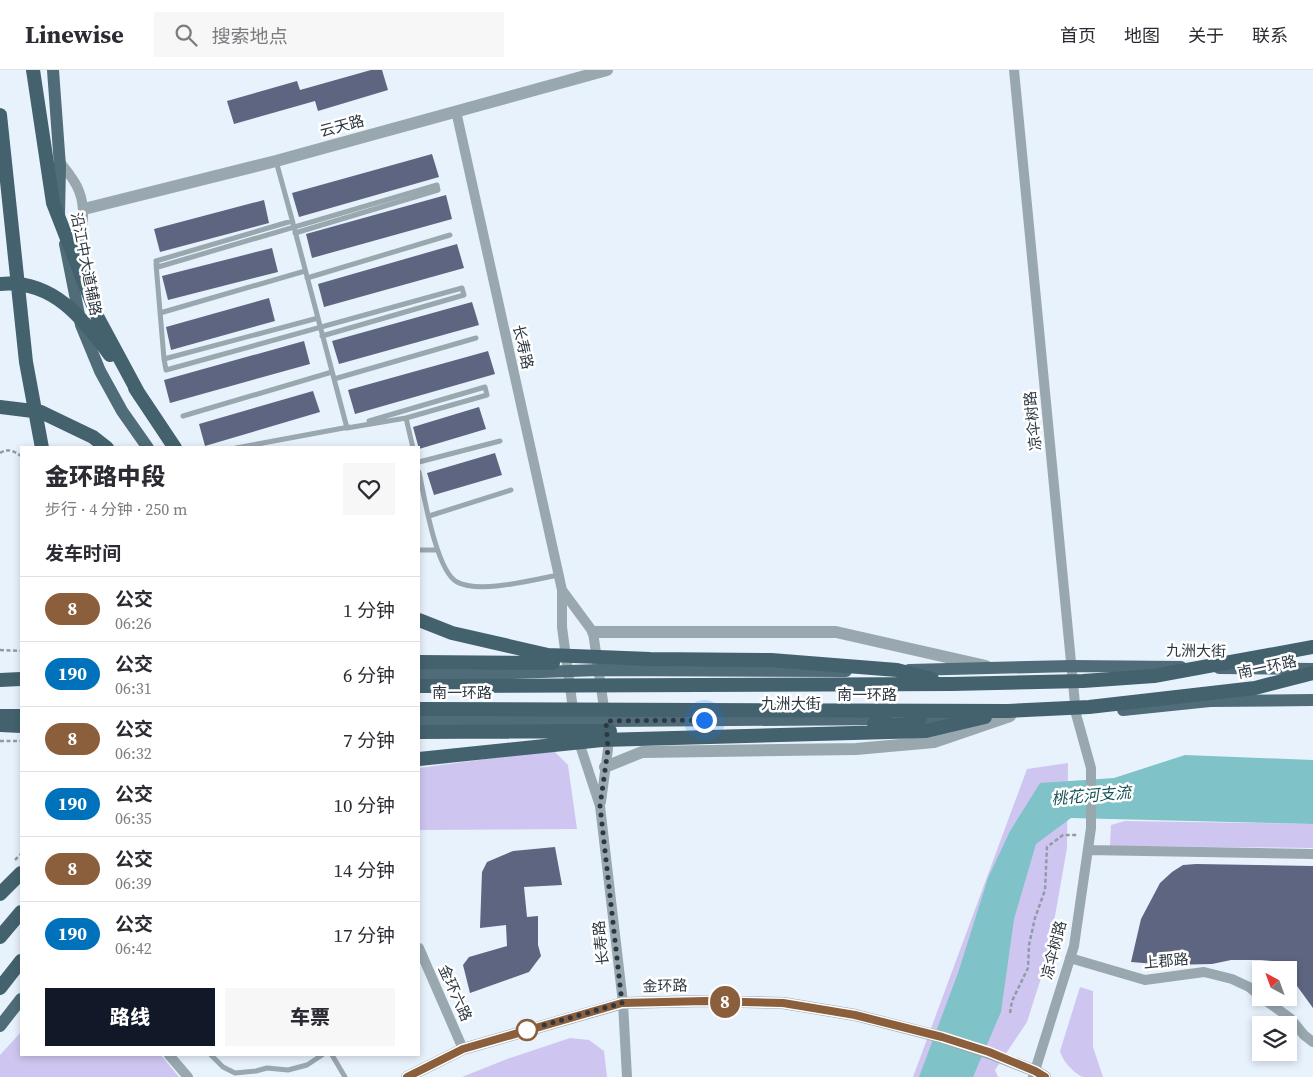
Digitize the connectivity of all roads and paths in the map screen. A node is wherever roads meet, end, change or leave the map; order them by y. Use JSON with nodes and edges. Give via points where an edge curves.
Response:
{"nodes":[{"id":1,"x":33,"y":70,"type":"edge"},
{"id":2,"x":53,"y":70,"type":"edge"},
{"id":3,"x":607,"y":70,"type":"edge"},
{"id":4,"x":1014,"y":70,"type":"edge"},
{"id":5,"x":456,"y":112,"type":"junction"},
{"id":6,"x":0,"y":115,"type":"edge"},
{"id":7,"x":59,"y":160,"type":"junction"},
{"id":8,"x":276,"y":160,"type":"junction"},
{"id":9,"x":84,"y":209,"type":"junction"},
{"id":10,"x":292,"y":221,"type":"junction"},
{"id":11,"x":295,"y":230,"type":"junction"},
{"id":12,"x":450,"y":235,"type":"dead end"},
{"id":13,"x":156,"y":261,"type":"junction"},
{"id":14,"x":305,"y":271,"type":"junction"},
{"id":15,"x":71,"y":277,"type":"junction"},
{"id":16,"x":307,"y":278,"type":"junction"},
{"id":17,"x":0,"y":284,"type":"edge"},
{"id":18,"x":160,"y":313,"type":"junction"},
{"id":19,"x":318,"y":318,"type":"junction"},
{"id":20,"x":320,"y":328,"type":"junction"},
{"id":21,"x":322,"y":336,"type":"junction"},
{"id":22,"x":476,"y":338,"type":"dead end"},
{"id":23,"x":164,"y":360,"type":"junction"},
{"id":24,"x":332,"y":372,"type":"junction"},
{"id":25,"x":334,"y":379,"type":"junction"},
{"id":26,"x":140,"y":396,"type":"junction"},
{"id":27,"x":0,"y":407,"type":"edge"},
{"id":28,"x":183,"y":416,"type":"dead end"},
{"id":29,"x":406,"y":418,"type":"junction"},
{"id":30,"x":346,"y":428,"type":"junction"},
{"id":31,"x":500,"y":441,"type":"dead end"},
{"id":32,"x":42,"y":446,"type":"edge"},
{"id":33,"x":104,"y":446,"type":"edge"},
{"id":34,"x":147,"y":446,"type":"edge"},
{"id":35,"x":174,"y":446,"type":"edge"},
{"id":36,"x":247,"y":446,"type":"edge"},
{"id":37,"x":413,"y":446,"type":"edge"},
{"id":38,"x":0,"y":453,"type":"edge"},
{"id":39,"x":20,"y":455,"type":"edge"},
{"id":40,"x":420,"y":462,"type":"edge"},
{"id":41,"x":420,"y":476,"type":"edge"},
{"id":42,"x":511,"y":490,"type":"dead end"},
{"id":43,"x":420,"y":501,"type":"edge"},
{"id":44,"x":426,"y":501,"type":"junction"},
{"id":45,"x":429,"y":516,"type":"junction"},
{"id":46,"x":420,"y":550,"type":"edge"},
{"id":47,"x":437,"y":550,"type":"junction"},
{"id":48,"x":559,"y":575,"type":"junction"},
{"id":49,"x":562,"y":590,"type":"junction"},
{"id":50,"x":420,"y":620,"type":"edge"},
{"id":51,"x":593,"y":632,"type":"junction"},
{"id":52,"x":1313,"y":647,"type":"edge"},
{"id":53,"x":0,"y":650,"type":"edge"},
{"id":54,"x":20,"y":651,"type":"edge"},
{"id":55,"x":420,"y":662,"type":"edge"},
{"id":56,"x":1072,"y":666,"type":"junction"},
{"id":57,"x":998,"y":669,"type":"junction"},
{"id":58,"x":1313,"y":669,"type":"edge"},
{"id":59,"x":599,"y":670,"type":"junction"},
{"id":60,"x":568,"y":671,"type":"junction"},
{"id":61,"x":833,"y":672,"type":"junction"},
{"id":62,"x":1313,"y":673,"type":"edge"},
{"id":63,"x":420,"y":674,"type":"edge"},
{"id":64,"x":20,"y":679,"type":"edge"},
{"id":65,"x":0,"y":680,"type":"edge"},
{"id":66,"x":952,"y":684,"type":"junction"},
{"id":67,"x":420,"y":686,"type":"edge"},
{"id":68,"x":0,"y":687,"type":"edge"},
{"id":69,"x":20,"y":687,"type":"edge"},
{"id":70,"x":1313,"y":700,"type":"edge"},
{"id":71,"x":420,"y":709,"type":"edge"},
{"id":72,"x":1009,"y":714,"type":"junction"},
{"id":73,"x":1076,"y":714,"type":"junction"},
{"id":74,"x":0,"y":716,"type":"edge"},
{"id":75,"x":20,"y":716,"type":"edge"},
{"id":76,"x":420,"y":719,"type":"edge"},
{"id":77,"x":920,"y":719,"type":"junction"},
{"id":78,"x":574,"y":721,"type":"junction"},
{"id":79,"x":606,"y":721,"type":"junction"},
{"id":80,"x":0,"y":725,"type":"edge"},
{"id":81,"x":20,"y":726,"type":"edge"},
{"id":82,"x":420,"y":732,"type":"edge"},
{"id":83,"x":0,"y":741,"type":"edge"},
{"id":84,"x":20,"y":741,"type":"edge"},
{"id":85,"x":420,"y":759,"type":"edge"},
{"id":86,"x":606,"y":767,"type":"junction"},
{"id":87,"x":600,"y":806,"type":"junction"},
{"id":88,"x":1091,"y":831,"type":"junction"},
{"id":89,"x":1088,"y":850,"type":"junction"},
{"id":90,"x":1313,"y":854,"type":"edge"},
{"id":91,"x":20,"y":873,"type":"edge"},
{"id":92,"x":0,"y":894,"type":"edge"},
{"id":93,"x":20,"y":913,"type":"edge"},
{"id":94,"x":0,"y":937,"type":"edge"},
{"id":95,"x":420,"y":950,"type":"edge"},
{"id":96,"x":1070,"y":958,"type":"junction"},
{"id":97,"x":20,"y":961,"type":"edge"},
{"id":98,"x":20,"y":961,"type":"edge"},
{"id":99,"x":0,"y":981,"type":"edge"},
{"id":100,"x":0,"y":988,"type":"edge"},
{"id":101,"x":1252,"y":989,"type":"edge"},
{"id":102,"x":19,"y":1003,"type":"edge"},
{"id":103,"x":622,"y":1003,"type":"junction"},
{"id":104,"x":1274,"y":1006,"type":"edge"},
{"id":105,"x":1010,"y":1013,"type":"dead end"},
{"id":106,"x":0,"y":1026,"type":"edge"},
{"id":107,"x":1313,"y":1042,"type":"edge"},
{"id":108,"x":463,"y":1049,"type":"junction"},
{"id":109,"x":170,"y":1056,"type":"edge"},
{"id":110,"x":211,"y":1056,"type":"edge"},
{"id":111,"x":320,"y":1056,"type":"edge"},
{"id":112,"x":333,"y":1056,"type":"edge"},
{"id":113,"x":1038,"y":1075,"type":"edge"},
{"id":114,"x":188,"y":1077,"type":"edge"},
{"id":115,"x":345,"y":1077,"type":"edge"},
{"id":116,"x":407,"y":1077,"type":"edge"},
{"id":117,"x":627,"y":1077,"type":"edge"}],
"edges":[{"from":1,"to":26,"type":"highway","via":[[53,203],[98,318]]},
{"from":2,"to":7,"type":"main road","name":"沿江中大道辅路"},
{"from":3,"to":5,"type":"street","name":"云天路"},
{"from":4,"to":56,"type":"street","name":"凉伞树路"},
{"from":5,"to":8,"type":"street","name":"云天路"},
{"from":5,"to":48,"type":"street","name":"长寿路"},
{"from":6,"to":32,"type":"highway","via":[[26,362]]},
{"from":7,"to":9,"type":"street","via":[[79,190]]},
{"from":7,"to":15,"type":"main road","name":"沿江中大道辅路","via":[[59,216]]},
{"from":8,"to":9,"type":"street","name":"云天路"},
{"from":8,"to":10,"type":"lane"},
{"from":9,"to":15,"type":"street"},
{"from":10,"to":11,"type":"lane"},
{"from":10,"to":13,"type":"lane"},
{"from":11,"to":11,"type":"lane","via":[[438,190],[437,184]]},
{"from":11,"to":13,"type":"lane","via":[[158,267]]},
{"from":11,"to":14,"type":"lane"},
{"from":12,"to":16,"type":"lane"},
{"from":13,"to":18,"type":"lane"},
{"from":14,"to":16,"type":"lane"},
{"from":14,"to":18,"type":"lane"},
{"from":15,"to":34,"type":"main road","name":"沿江中大道辅路","via":[[81,325],[100,370],[122,411]]},
{"from":16,"to":19,"type":"lane"},
{"from":17,"to":26,"type":"highway","via":[[37,288],[58,298],[89,326]]},
{"from":18,"to":23,"type":"lane"},
{"from":19,"to":20,"type":"lane"},
{"from":19,"to":23,"type":"lane"},
{"from":20,"to":21,"type":"lane"},
{"from":20,"to":21,"type":"lane","via":[[462,288],[464,296]]},
{"from":20,"to":23,"type":"lane","via":[[166,370]]},
{"from":21,"to":24,"type":"lane"},
{"from":22,"to":25,"type":"lane"},
{"from":24,"to":25,"type":"lane"},
{"from":24,"to":28,"type":"lane"},
{"from":25,"to":30,"type":"lane"},
{"from":26,"to":35,"type":"highway"},
{"from":27,"to":33,"type":"highway","via":[[41,412],[93,437]]},
{"from":29,"to":30,"type":"lane"},
{"from":29,"to":30,"type":"lane","via":[[487,395],[485,388]]},
{"from":29,"to":37,"type":"lane"},
{"from":30,"to":36,"type":"lane"},
{"from":31,"to":40,"type":"lane"},
{"from":38,"to":39,"type":"path","via":[[14,451]]},
{"from":41,"to":44,"type":"lane"},
{"from":42,"to":45,"type":"lane"},
{"from":43,"to":44,"type":"lane"},
{"from":44,"to":45,"type":"lane"},
{"from":45,"to":47,"type":"lane"},
{"from":46,"to":47,"type":"lane"},
{"from":47,"to":48,"type":"lane","via":[[450,577],[475,587]]},
{"from":48,"to":49,"type":"street","name":"长寿路"},
{"from":49,"to":51,"type":"street","name":"长寿路"},
{"from":49,"to":60,"type":"street","name":"长寿路","via":[[562,627]]},
{"from":50,"to":66,"type":"highway","via":[[452,633],[548,655],[771,660],[897,670]]},
{"from":51,"to":57,"type":"street","via":[[836,632]]},
{"from":51,"to":59,"type":"street","name":"长寿路"},
{"from":52,"to":66,"type":"highway","name":"南一环路","via":[[1154,676]]},
{"from":53,"to":54,"type":"path"},
{"from":55,"to":61,"type":"highway","via":[[768,664]]},
{"from":56,"to":57,"type":"main road","name":"九洲大街"},
{"from":56,"to":58,"type":"main road","name":"九洲大街"},
{"from":56,"to":73,"type":"street","name":"凉伞树路"},
{"from":57,"to":61,"type":"main road","name":"九洲大街"},
{"from":59,"to":60,"type":"main road","name":"九洲大街"},
{"from":59,"to":61,"type":"main road","name":"九洲大街"},
{"from":59,"to":79,"type":"street","name":"长寿路"},
{"from":60,"to":63,"type":"main road","name":"九洲大街"},
{"from":60,"to":78,"type":"street","name":"长寿路"},
{"from":62,"to":72,"type":"highway","name":"南一环路","via":[[1255,688]]},
{"from":64,"to":65,"type":"highway"},
{"from":66,"to":67,"type":"highway","name":"南一环路"},
{"from":68,"to":69,"type":"highway"},
{"from":70,"to":73,"type":"main road","name":"九洲大街","via":[[1210,701]]},
{"from":71,"to":72,"type":"highway","name":"南一环路"},
{"from":72,"to":73,"type":"main road","name":"九洲大街"},
{"from":72,"to":77,"type":"main road","name":"九洲大街"},
{"from":72,"to":85,"type":"highway","via":[[926,731],[602,740]]},
{"from":72,"to":86,"type":"street","via":[[934,742],[856,749],[642,752]]},
{"from":73,"to":88,"type":"street","name":"凉伞树路","via":[[1091,768]]},
{"from":74,"to":75,"type":"highway"},
{"from":76,"to":78,"type":"main road","name":"九洲大街"},
{"from":77,"to":79,"type":"main road","name":"九洲大街"},
{"from":77,"to":82,"type":"highway","via":[[825,730]]},
{"from":78,"to":79,"type":"main road","name":"九洲大街"},
{"from":78,"to":87,"type":"street","name":"长寿路"},
{"from":79,"to":86,"type":"street","name":"长寿路"},
{"from":80,"to":81,"type":"highway"},
{"from":83,"to":84,"type":"path"},
{"from":86,"to":87,"type":"street","name":"长寿路"},
{"from":87,"to":103,"type":"street","name":"长寿路"},
{"from":88,"to":89,"type":"street","name":"凉伞树路"},
{"from":88,"to":105,"type":"path","via":[[1063,835],[1047,847],[1045,890],[1035,918],[1028,968],[1012,1001]]},
{"from":89,"to":90,"type":"street"},
{"from":89,"to":96,"type":"street","name":"凉伞树路"},
{"from":91,"to":92,"type":"highway"},
{"from":93,"to":94,"type":"highway"},
{"from":95,"to":108,"type":"street","name":"金环六路"},
{"from":96,"to":101,"type":"street","name":"上郡路","via":[[1145,980],[1204,972],[1232,979]]},
{"from":96,"to":113,"type":"street","name":"凉伞树路"},
{"from":97,"to":99,"type":"highway"},
{"from":98,"to":100,"type":"highway"},
{"from":102,"to":106,"type":"main road"},
{"from":103,"to":108,"type":"street","name":"金环路"},
{"from":103,"to":113,"type":"street","name":"金环路","via":[[783,1003],[855,1015],[989,1052]]},
{"from":103,"to":117,"type":"street","name":"长寿路"},
{"from":104,"to":107,"type":"street","name":"上郡路"},
{"from":108,"to":116,"type":"street","name":"金环路"},
{"from":109,"to":114,"type":"street"},
{"from":110,"to":111,"type":"lane","via":[[236,1073],[266,1068],[288,1070],[307,1065]]},
{"from":112,"to":115,"type":"lane"}]}
